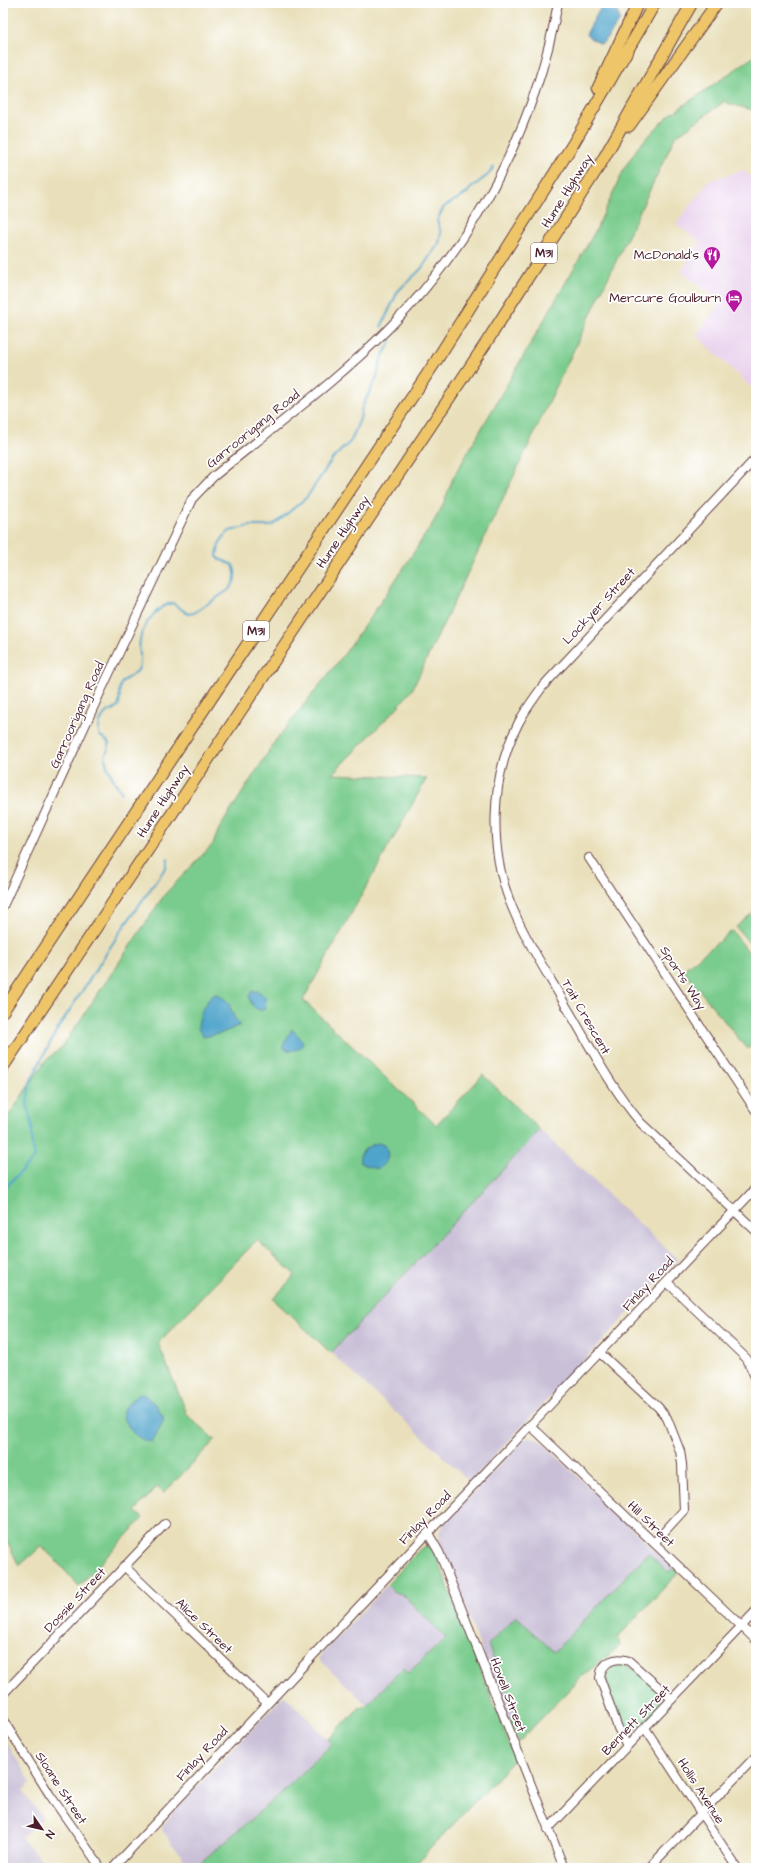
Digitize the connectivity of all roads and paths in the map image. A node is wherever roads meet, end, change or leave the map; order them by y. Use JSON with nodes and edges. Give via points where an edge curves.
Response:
{"nodes":[{"id":1,"x":558,"y":3,"type":"edge"},
{"id":2,"x":638,"y":3,"type":"edge"},
{"id":3,"x":655,"y":3,"type":"edge"},
{"id":4,"x":692,"y":3,"type":"edge"},
{"id":5,"x":717,"y":3,"type":"edge"},
{"id":6,"x":573,"y":144,"type":"junction"},
{"id":7,"x":601,"y":163,"type":"junction"},
{"id":8,"x":756,"y":458,"type":"edge"},
{"id":9,"x":497,"y":794,"type":"joint"},
{"id":10,"x":589,"y":858,"type":"dead end"},
{"id":11,"x":3,"y":906,"type":"edge"},
{"id":12,"x":3,"y":1011,"type":"edge"},
{"id":13,"x":3,"y":1067,"type":"edge"},
{"id":14,"x":756,"y":1111,"type":"edge"},
{"id":15,"x":756,"y":1188,"type":"edge"},
{"id":16,"x":734,"y":1210,"type":"junction"},
{"id":17,"x":756,"y":1231,"type":"edge"},
{"id":18,"x":667,"y":1282,"type":"junction"},
{"id":19,"x":600,"y":1353,"type":"junction"},
{"id":20,"x":756,"y":1379,"type":"edge"},
{"id":21,"x":530,"y":1425,"type":"junction"},
{"id":22,"x":165,"y":1524,"type":"dead end"},
{"id":23,"x":428,"y":1533,"type":"junction"},
{"id":24,"x":654,"y":1543,"type":"junction"},
{"id":25,"x":124,"y":1566,"type":"junction"},
{"id":26,"x":756,"y":1611,"type":"edge"},
{"id":27,"x":741,"y":1626,"type":"junction"},
{"id":28,"x":756,"y":1640,"type":"edge"},
{"id":29,"x":3,"y":1694,"type":"edge"},
{"id":30,"x":672,"y":1700,"type":"junction"},
{"id":31,"x":267,"y":1703,"type":"junction"},
{"id":32,"x":3,"y":1720,"type":"edge"},
{"id":33,"x":645,"y":1728,"type":"junction"},
{"id":34,"x":627,"y":1746,"type":"junction"},
{"id":35,"x":756,"y":1756,"type":"edge"},
{"id":36,"x":702,"y":1814,"type":"junction"},
{"id":37,"x":548,"y":1829,"type":"junction"},
{"id":38,"x":101,"y":1868,"type":"edge"},
{"id":39,"x":113,"y":1868,"type":"edge"},
{"id":40,"x":564,"y":1868,"type":"edge"},
{"id":41,"x":649,"y":1868,"type":"edge"},
{"id":42,"x":737,"y":1868,"type":"edge"}],
"edges":[{"from":1,"to":11,"type":"street","name":"Garroorigang Road","via":[[541,73],[515,143],[481,210],[442,267],[406,311],[370,347],[213,477],[192,499]]},
{"from":2,"to":6,"type":"highway"},
{"from":3,"to":6,"type":"highway","name":"Hume Highway","number":"M31"},
{"from":4,"to":7,"type":"highway","name":"Hume Highway","number":"M31"},
{"from":5,"to":7,"type":"highway"},
{"from":6,"to":12,"type":"highway","name":"Hume Highway","number":"M31","via":[[436,361]]},
{"from":7,"to":13,"type":"highway","name":"Hume Highway","number":"M31","via":[[486,343]]},
{"from":8,"to":9,"type":"street","name":"Lockyer Street","via":[[543,686],[518,724],[503,766]]},
{"from":9,"to":16,"type":"street","name":"Tait Crescent","via":[[496,820],[501,872],[514,914],[530,945],[626,1106],[658,1140]]},
{"from":10,"to":14,"type":"street","name":"Sports Way"},
{"from":15,"to":16,"type":"street","name":"Finlay Road"},
{"from":16,"to":17,"type":"street","name":"Tait Crescent"},
{"from":16,"to":18,"type":"street","name":"Finlay Road"},
{"from":18,"to":19,"type":"street","name":"Finlay Road"},
{"from":18,"to":20,"type":"street","via":[[743,1355]]},
{"from":19,"to":21,"type":"street","name":"Finlay Road"},
{"from":19,"to":24,"type":"street","via":[[663,1413],[680,1451],[684,1510]]},
{"from":21,"to":23,"type":"street","name":"Finlay Road"},
{"from":21,"to":24,"type":"street","name":"Hill Street"},
{"from":22,"to":25,"type":"street","name":"Dossie Street"},
{"from":23,"to":31,"type":"street","name":"Finlay Road"},
{"from":23,"to":37,"type":"street","name":"Hovell Street","via":[[439,1552]]},
{"from":24,"to":27,"type":"street","name":"Hill Street"},
{"from":25,"to":29,"type":"street","name":"Dossie Street"},
{"from":25,"to":31,"type":"street","name":"Alice Street"},
{"from":26,"to":27,"type":"street","name":"Bennett Street"},
{"from":27,"to":28,"type":"street","name":"Hill Street"},
{"from":27,"to":30,"type":"street","name":"Bennett Street"},
{"from":30,"to":33,"type":"street","name":"Bennett Street"},
{"from":30,"to":34,"type":"street","via":[[629,1661],[621,1658],[606,1664],[600,1678]]},
{"from":31,"to":39,"type":"street","name":"Finlay Road"},
{"from":32,"to":38,"type":"street","name":"Sloane Street","via":[[50,1795]]},
{"from":33,"to":34,"type":"street","name":"Bennett Street"},
{"from":33,"to":36,"type":"street","name":"Hollis Avenue"},
{"from":34,"to":37,"type":"street","name":"Bennett Street"},
{"from":35,"to":36,"type":"street"},
{"from":36,"to":41,"type":"street"},
{"from":36,"to":42,"type":"street","name":"Hollis Avenue"},
{"from":37,"to":40,"type":"street","name":"Hovell Street"}]}
